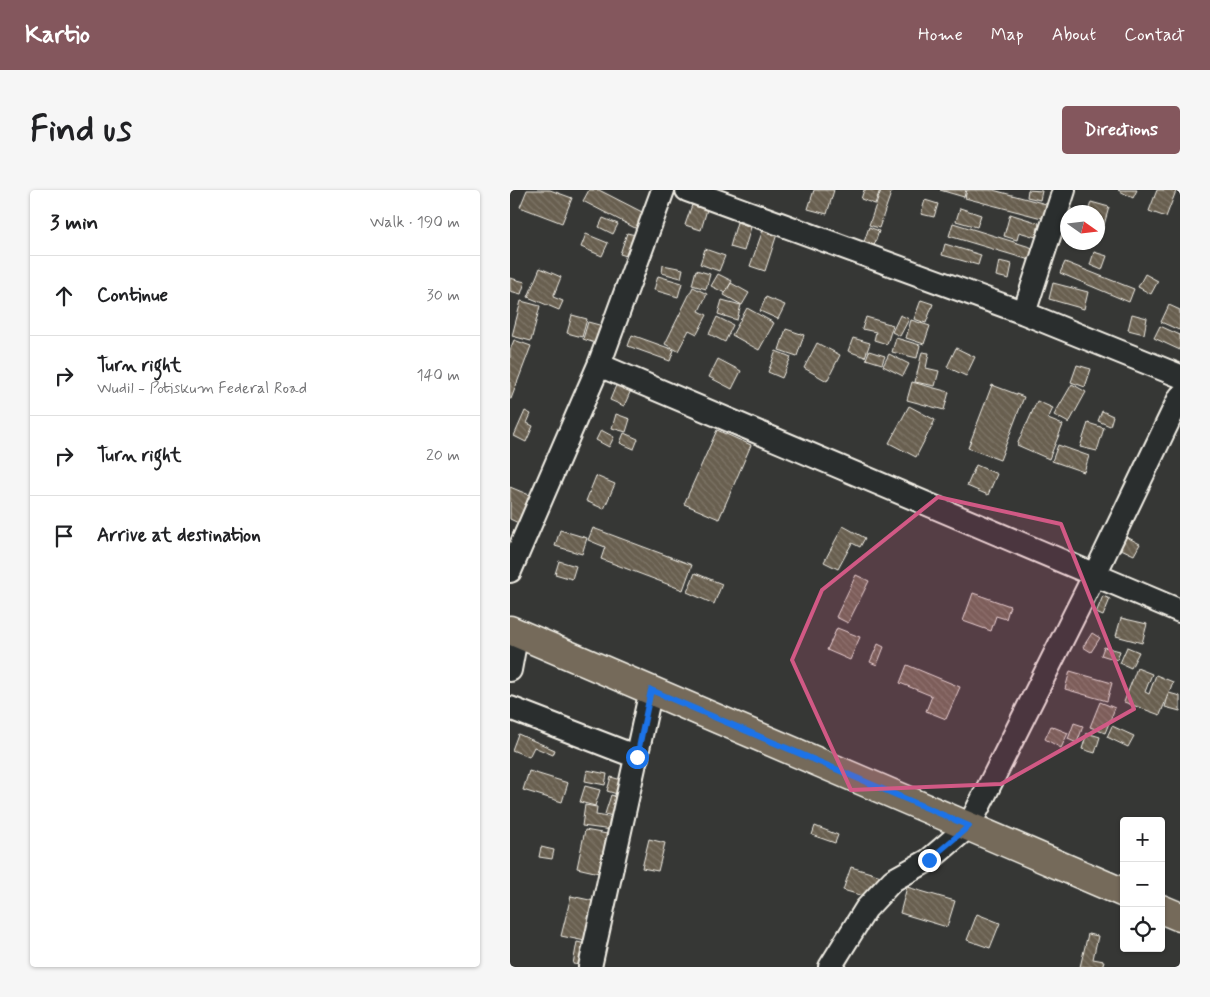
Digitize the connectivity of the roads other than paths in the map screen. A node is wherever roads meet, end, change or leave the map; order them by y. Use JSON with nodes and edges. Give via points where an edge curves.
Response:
{"nodes":[{"id":1,"x":663,"y":190,"type":"edge"},
{"id":2,"x":687,"y":190,"type":"edge"},
{"id":3,"x":1064,"y":190,"type":"edge"},
{"id":4,"x":1024,"y":313,"type":"junction"},
{"id":5,"x":600,"y":365,"type":"junction"},
{"id":6,"x":1180,"y":376,"type":"edge"},
{"id":7,"x":1180,"y":397,"type":"edge"},
{"id":8,"x":510,"y":571,"type":"edge"},
{"id":9,"x":1095,"y":574,"type":"junction"},
{"id":10,"x":1180,"y":610,"type":"edge"},
{"id":11,"x":513,"y":631,"type":"edge"},
{"id":12,"x":510,"y":670,"type":"edge"},
{"id":13,"x":651,"y":690,"type":"junction"},
{"id":14,"x":510,"y":708,"type":"edge"},
{"id":15,"x":637,"y":757,"type":"junction"},
{"id":16,"x":969,"y":826,"type":"junction"},
{"id":17,"x":1120,"y":891,"type":"edge"},
{"id":18,"x":1165,"y":911,"type":"edge"},
{"id":19,"x":1180,"y":917,"type":"edge"},
{"id":20,"x":590,"y":967,"type":"edge"},
{"id":21,"x":830,"y":967,"type":"edge"}],
"edges":[{"from":1,"to":5,"type":"street"},
{"from":2,"to":4,"type":"street"},
{"from":3,"to":4,"type":"street"},
{"from":4,"to":6,"type":"street"},
{"from":5,"to":8,"type":"street"},
{"from":5,"to":9,"type":"street"},
{"from":7,"to":9,"type":"street"},
{"from":9,"to":10,"type":"street"},
{"from":9,"to":16,"type":"street"},
{"from":11,"to":12,"type":"street"},
{"from":11,"to":13,"type":"main road"},
{"from":13,"to":15,"type":"street"},
{"from":13,"to":16,"type":"main road"},
{"from":14,"to":15,"type":"street"},
{"from":15,"to":20,"type":"street"},
{"from":16,"to":17,"type":"main road"},
{"from":16,"to":21,"type":"street","via":[[929,860],[893,880],[866,909]]},
{"from":18,"to":19,"type":"main road"}]}
